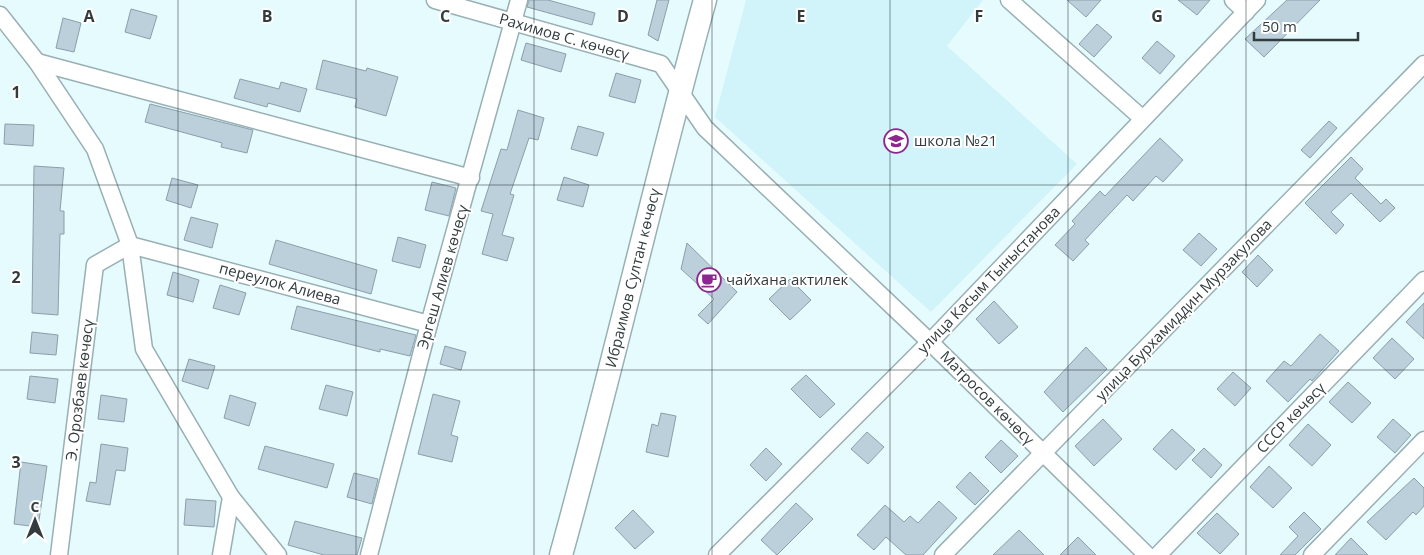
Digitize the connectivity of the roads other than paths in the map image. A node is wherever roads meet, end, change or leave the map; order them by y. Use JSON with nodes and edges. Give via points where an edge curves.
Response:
{"nodes":[{"id":1,"x":519,"y":0,"type":"edge"},
{"id":2,"x":705,"y":0,"type":"edge"},
{"id":3,"x":1008,"y":0,"type":"edge"},
{"id":4,"x":1233,"y":0,"type":"edge"},
{"id":5,"x":445,"y":1,"type":"edge"},
{"id":6,"x":1251,"y":6,"type":"edge"},
{"id":7,"x":0,"y":15,"type":"edge"},
{"id":8,"x":513,"y":23,"type":"junction"},
{"id":9,"x":38,"y":62,"type":"junction"},
{"id":10,"x":1424,"y":64,"type":"edge"},
{"id":11,"x":680,"y":92,"type":"junction"},
{"id":12,"x":1143,"y":119,"type":"junction"},
{"id":13,"x":471,"y":178,"type":"junction"},
{"id":14,"x":130,"y":245,"type":"junction"},
{"id":15,"x":1424,"y":280,"type":"edge"},
{"id":16,"x":429,"y":324,"type":"junction"},
{"id":17,"x":930,"y":342,"type":"junction"},
{"id":18,"x":1424,"y":440,"type":"edge"},
{"id":19,"x":1043,"y":454,"type":"junction"},
{"id":20,"x":231,"y":497,"type":"junction"},
{"id":21,"x":59,"y":555,"type":"edge"},
{"id":22,"x":221,"y":555,"type":"edge"},
{"id":23,"x":278,"y":555,"type":"edge"},
{"id":24,"x":369,"y":555,"type":"edge"},
{"id":25,"x":560,"y":555,"type":"edge"},
{"id":26,"x":717,"y":555,"type":"edge"},
{"id":27,"x":943,"y":555,"type":"edge"},
{"id":28,"x":1147,"y":555,"type":"edge"},
{"id":29,"x":1158,"y":555,"type":"edge"},
{"id":30,"x":1312,"y":555,"type":"edge"}],
"edges":[{"from":1,"to":8,"type":"street","name":"Эргеш Алиев көчөсү"},
{"from":2,"to":11,"type":"main road","name":"Ибраимов Султан көчөсү"},
{"from":3,"to":12,"type":"street"},
{"from":4,"to":6,"type":"street"},
{"from":5,"to":8,"type":"street","name":"Рахимов С. көчөсү"},
{"from":6,"to":12,"type":"street","name":"улица Касым Тыныстанова"},
{"from":7,"to":9,"type":"street"},
{"from":8,"to":11,"type":"street","name":"Рахимов С. көчөсү","via":[[660,64]]},
{"from":8,"to":13,"type":"street","name":"Эргеш Алиев көчөсү"},
{"from":9,"to":13,"type":"street"},
{"from":9,"to":14,"type":"street","via":[[95,149]]},
{"from":10,"to":19,"type":"street","name":"улица Бурхамиддин Мурзакулова"},
{"from":11,"to":17,"type":"street","name":"Матросов көчөсү","via":[[705,128]]},
{"from":11,"to":25,"type":"main road","name":"Ибраимов Султан көчөсү","via":[[592,443]]},
{"from":12,"to":17,"type":"street","name":"улица Касым Тыныстанова"},
{"from":13,"to":16,"type":"street","name":"Эргеш Алиев көчөсү"},
{"from":14,"to":16,"type":"street","name":"переулок Алиева"},
{"from":14,"to":20,"type":"street","via":[[144,349]]},
{"from":14,"to":21,"type":"street","name":"Э. Орозбаев көчөсү","via":[[95,266]]},
{"from":15,"to":29,"type":"street","name":"СССР көчөсү"},
{"from":16,"to":24,"type":"street","name":"Эргеш Алиев көчөсү"},
{"from":17,"to":19,"type":"street","name":"Матросов көчөсү"},
{"from":17,"to":26,"type":"street","name":"улица Касым Тыныстанова"},
{"from":18,"to":30,"type":"street"},
{"from":19,"to":27,"type":"street","name":"улица Бурхамиддин Мурзакулова"},
{"from":19,"to":28,"type":"street","name":"Матросов көчөсү"},
{"from":20,"to":22,"type":"street"},
{"from":20,"to":23,"type":"street"}]}
